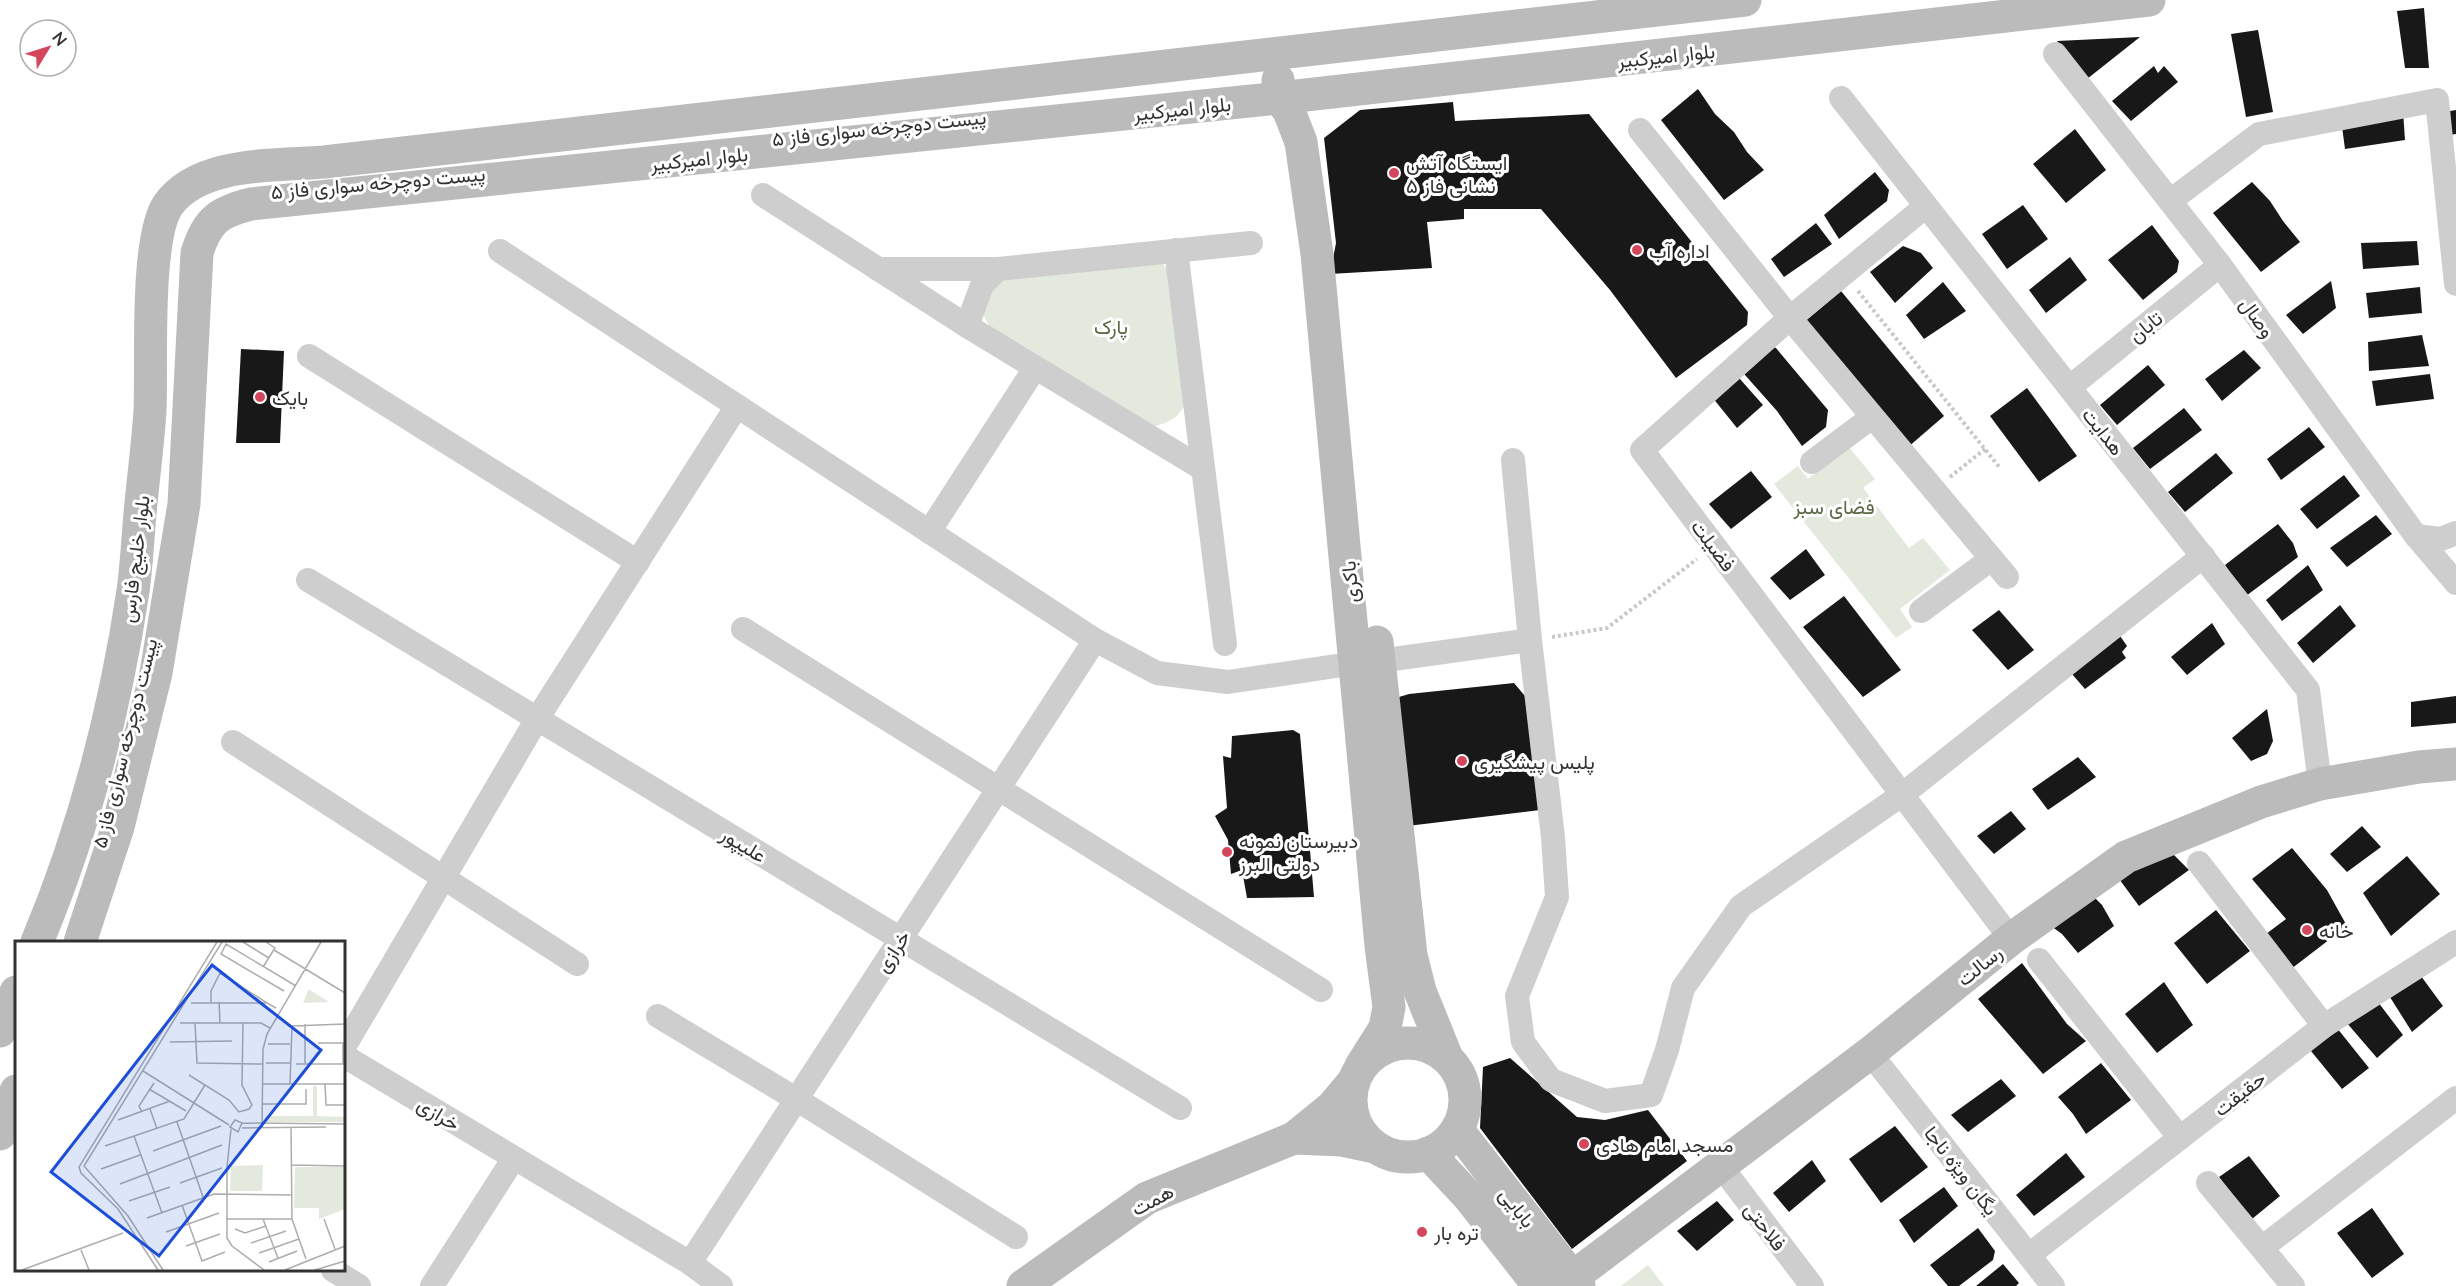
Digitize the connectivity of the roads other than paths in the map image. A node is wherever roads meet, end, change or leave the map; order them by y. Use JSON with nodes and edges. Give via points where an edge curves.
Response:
{"nodes":[{"id":1,"x":1744,"y":0,"type":"edge"},
{"id":2,"x":2149,"y":0,"type":"edge"},
{"id":3,"x":1322,"y":49,"type":"junction"},
{"id":4,"x":1275,"y":52,"type":"junction"},
{"id":5,"x":2055,"y":54,"type":"dead end"},
{"id":6,"x":1326,"y":92,"type":"junction"},
{"id":7,"x":1279,"y":98,"type":"junction"},
{"id":8,"x":1841,"y":98,"type":"dead end"},
{"id":9,"x":1640,"y":130,"type":"dead end"},
{"id":10,"x":242,"y":169,"type":"junction"},
{"id":11,"x":199,"y":179,"type":"joint"},
{"id":12,"x":763,"y":195,"type":"dead end"},
{"id":13,"x":2170,"y":201,"type":"junction"},
{"id":14,"x":251,"y":204,"type":"junction"},
{"id":15,"x":1926,"y":206,"type":"junction"},
{"id":16,"x":218,"y":217,"type":"joint"},
{"id":17,"x":158,"y":236,"type":"junction"},
{"id":18,"x":1251,"y":243,"type":"dead end"},
{"id":19,"x":200,"y":244,"type":"junction"},
{"id":20,"x":1176,"y":250,"type":"junction"},
{"id":21,"x":500,"y":251,"type":"dead end"},
{"id":22,"x":2220,"y":266,"type":"junction"},
{"id":23,"x":878,"y":269,"type":"junction"},
{"id":24,"x":998,"y":269,"type":"junction"},
{"id":25,"x":2456,"y":284,"type":"edge"},
{"id":26,"x":1790,"y":318,"type":"junction"},
{"id":27,"x":968,"y":326,"type":"junction"},
{"id":28,"x":309,"y":356,"type":"dead end"},
{"id":29,"x":1035,"y":368,"type":"junction"},
{"id":30,"x":2070,"y":387,"type":"junction"},
{"id":31,"x":737,"y":406,"type":"junction"},
{"id":32,"x":1872,"y":417,"type":"junction"},
{"id":33,"x":1513,"y":460,"type":"dead end"},
{"id":34,"x":1812,"y":462,"type":"dead end"},
{"id":35,"x":1203,"y":469,"type":"junction"},
{"id":36,"x":929,"y":532,"type":"junction"},
{"id":37,"x":2456,"y":533,"type":"edge"},
{"id":38,"x":2416,"y":536,"type":"junction"},
{"id":39,"x":2203,"y":556,"type":"junction"},
{"id":40,"x":1991,"y":558,"type":"junction"},
{"id":41,"x":638,"y":562,"type":"junction"},
{"id":42,"x":2007,"y":577,"type":"dead end"},
{"id":43,"x":308,"y":580,"type":"dead end"},
{"id":44,"x":2456,"y":583,"type":"edge"},
{"id":45,"x":1921,"y":611,"type":"dead end"},
{"id":46,"x":743,"y":629,"type":"dead end"},
{"id":47,"x":1095,"y":640,"type":"junction"},
{"id":48,"x":1530,"y":640,"type":"junction"},
{"id":49,"x":1225,"y":644,"type":"dead end"},
{"id":50,"x":1367,"y":662,"type":"junction"},
{"id":51,"x":537,"y":719,"type":"junction"},
{"id":52,"x":233,"y":742,"type":"dead end"},
{"id":53,"x":2456,"y":764,"type":"edge"},
{"id":54,"x":2320,"y":784,"type":"junction"},
{"id":55,"x":998,"y":789,"type":"junction"},
{"id":56,"x":1903,"y":794,"type":"junction"},
{"id":57,"x":2199,"y":863,"type":"dead end"},
{"id":58,"x":444,"y":878,"type":"junction"},
{"id":59,"x":900,"y":939,"type":"junction"},
{"id":60,"x":2011,"y":939,"type":"junction"},
{"id":61,"x":37,"y":941,"type":"edge"},
{"id":62,"x":80,"y":941,"type":"edge"},
{"id":63,"x":2456,"y":942,"type":"edge"},
{"id":64,"x":2039,"y":960,"type":"dead end"},
{"id":65,"x":577,"y":964,"type":"dead end"},
{"id":66,"x":1321,"y":990,"type":"dead end"},
{"id":67,"x":15,"y":994,"type":"edge"},
{"id":68,"x":658,"y":1017,"type":"dead end"},
{"id":69,"x":2324,"y":1026,"type":"junction"},
{"id":70,"x":0,"y":1031,"type":"edge"},
{"id":71,"x":345,"y":1045,"type":"edge"},
{"id":72,"x":1870,"y":1053,"type":"junction"},
{"id":73,"x":345,"y":1057,"type":"edge"},
{"id":74,"x":1447,"y":1058,"type":"junction"},
{"id":75,"x":1357,"y":1074,"type":"junction"},
{"id":76,"x":15,"y":1094,"type":"edge"},
{"id":77,"x":2456,"y":1098,"type":"edge"},
{"id":78,"x":796,"y":1099,"type":"junction"},
{"id":79,"x":1180,"y":1108,"type":"dead end"},
{"id":80,"x":1457,"y":1129,"type":"junction"},
{"id":81,"x":0,"y":1134,"type":"edge"},
{"id":82,"x":1294,"y":1137,"type":"junction"},
{"id":83,"x":2180,"y":1138,"type":"junction"},
{"id":84,"x":1375,"y":1147,"type":"junction"},
{"id":85,"x":1428,"y":1153,"type":"junction"},
{"id":86,"x":514,"y":1158,"type":"junction"},
{"id":87,"x":1720,"y":1165,"type":"junction"},
{"id":88,"x":2208,"y":1183,"type":"dead end"},
{"id":89,"x":1016,"y":1237,"type":"dead end"},
{"id":90,"x":2263,"y":1247,"type":"junction"},
{"id":91,"x":2029,"y":1254,"type":"junction"},
{"id":92,"x":690,"y":1263,"type":"junction"},
{"id":93,"x":336,"y":1271,"type":"edge"},
{"id":94,"x":1571,"y":1283,"type":"edge"},
{"id":95,"x":359,"y":1286,"type":"edge"},
{"id":96,"x":432,"y":1286,"type":"edge"},
{"id":97,"x":721,"y":1286,"type":"edge"},
{"id":98,"x":1023,"y":1286,"type":"edge"},
{"id":99,"x":1539,"y":1286,"type":"edge"},
{"id":100,"x":1812,"y":1286,"type":"edge"},
{"id":101,"x":2053,"y":1286,"type":"edge"},
{"id":102,"x":2293,"y":1286,"type":"edge"}],
"edges":[{"from":1,"to":3,"type":"street","name":"بلوار امیرکبیر"},
{"from":2,"to":6,"type":"street","name":"بلوار امیرکبیر"},
{"from":3,"to":4,"type":"street","name":"بلوار امیرکبیر"},
{"from":3,"to":6,"type":"street"},
{"from":4,"to":7,"type":"street"},
{"from":4,"to":10,"type":"street","name":"بلوار امیرکبیر"},
{"from":5,"to":13,"type":"street","name":"وصال"},
{"from":6,"to":7,"type":"street","name":"بلوار امیرکبیر"},
{"from":6,"to":50,"type":"street","name":"باکری","via":[[1317,116],[1335,243],[1330,274],[1351,385]]},
{"from":7,"to":14,"type":"street","name":"بلوار امیرکبیر"},
{"from":7,"to":50,"type":"street","name":"باکری","via":[[1289,111],[1301,142]]},
{"from":8,"to":15,"type":"street","name":"هدایت"},
{"from":9,"to":26,"type":"street"},
{"from":10,"to":11,"type":"street","name":"بلوار امیرکبیر","via":[[219,171]]},
{"from":10,"to":14,"type":"street","via":[[236,184],[244,200]]},
{"from":11,"to":17,"type":"street","name":"بلوار خلیج فارس","via":[[168,205]]},
{"from":12,"to":23,"type":"street"},
{"from":13,"to":22,"type":"street","name":"وصال"},
{"from":13,"to":25,"type":"street","via":[[2259,134],[2437,100]]},
{"from":14,"to":16,"type":"street","name":"بلوار امیرکبیر"},
{"from":15,"to":26,"type":"street","name":"فضیلت"},
{"from":15,"to":30,"type":"street","name":"هدایت"},
{"from":16,"to":19,"type":"street","name":"بلوار خلیج فارس"},
{"from":17,"to":19,"type":"street","via":[[176,227],[186,229]]},
{"from":17,"to":61,"type":"street","name":"بلوار خلیج فارس","via":[[152,294],[150,413],[133,589],[112,709],[88,800]]},
{"from":18,"to":20,"type":"street"},
{"from":19,"to":62,"type":"street","name":"بلوار خلیج فارس","via":[[184,504],[156,673],[118,827]]},
{"from":20,"to":24,"type":"street"},
{"from":20,"to":35,"type":"street"},
{"from":21,"to":31,"type":"street"},
{"from":22,"to":30,"type":"street","name":"تابان"},
{"from":22,"to":38,"type":"street","name":"وصال"},
{"from":23,"to":24,"type":"street"},
{"from":23,"to":27,"type":"street"},
{"from":24,"to":27,"type":"street","via":[[982,285]]},
{"from":26,"to":32,"type":"street"},
{"from":26,"to":56,"type":"street","name":"فضیلت","via":[[1642,450]]},
{"from":27,"to":29,"type":"street"},
{"from":28,"to":41,"type":"street"},
{"from":29,"to":35,"type":"street"},
{"from":29,"to":36,"type":"street"},
{"from":30,"to":39,"type":"street","name":"هدایت"},
{"from":31,"to":36,"type":"street"},
{"from":31,"to":41,"type":"street"},
{"from":32,"to":34,"type":"street"},
{"from":32,"to":40,"type":"street"},
{"from":33,"to":48,"type":"street"},
{"from":35,"to":49,"type":"street"},
{"from":36,"to":47,"type":"street"},
{"from":37,"to":38,"type":"street","via":[[2441,539]]},
{"from":38,"to":44,"type":"street","name":"وصال"},
{"from":39,"to":54,"type":"street","name":"هدایت","via":[[2308,690]]},
{"from":39,"to":56,"type":"street"},
{"from":40,"to":42,"type":"street"},
{"from":40,"to":45,"type":"street"},
{"from":41,"to":51,"type":"street"},
{"from":43,"to":51,"type":"street","name":"علیپور"},
{"from":46,"to":55,"type":"street"},
{"from":47,"to":50,"type":"street","via":[[1157,673],[1228,682]]},
{"from":47,"to":55,"type":"street","name":"خرازی"},
{"from":48,"to":50,"type":"street"},
{"from":48,"to":56,"type":"street","via":[[1557,897],[1517,996],[1523,1042],[1551,1080],[1605,1101],[1651,1095],[1683,988],[1741,906]]},
{"from":50,"to":74,"type":"street","name":"باکری","via":[[1411,955],[1420,991]]},
{"from":50,"to":75,"type":"street","name":"باکری","via":[[1381,946],[1389,1007],[1385,1028]]},
{"from":51,"to":58,"type":"street"},
{"from":51,"to":59,"type":"street","name":"علیپور"},
{"from":52,"to":58,"type":"street"},
{"from":53,"to":54,"type":"street","name":"رسالت"},
{"from":54,"to":60,"type":"street","name":"رسالت","via":[[2260,801],[2126,857]]},
{"from":55,"to":59,"type":"street","name":"خرازی"},
{"from":55,"to":66,"type":"street"},
{"from":56,"to":60,"type":"street","name":"فضیلت"},
{"from":57,"to":69,"type":"street"},
{"from":58,"to":65,"type":"street"},
{"from":58,"to":71,"type":"street"},
{"from":59,"to":78,"type":"street","name":"خرازی"},
{"from":59,"to":79,"type":"street","name":"علیپور"},
{"from":60,"to":72,"type":"street","name":"رسالت"},
{"from":63,"to":69,"type":"street","name":"حقیقت"},
{"from":64,"to":83,"type":"street"},
{"from":67,"to":70,"type":"street"},
{"from":68,"to":78,"type":"street"},
{"from":69,"to":83,"type":"street","name":"حقیقت"},
{"from":72,"to":87,"type":"street","name":"رسالت"},
{"from":72,"to":91,"type":"street","name":"یگان ویژه ناجا"},
{"from":73,"to":86,"type":"street","name":"خرازی"},
{"from":74,"to":75,"type":"street","via":[[1430,1047],[1412,1043],[1392,1045],[1375,1053]]},
{"from":74,"to":80,"type":"street","via":[[1464,1092],[1464,1111]]},
{"from":75,"to":82,"type":"street","via":[[1332,1107]]},
{"from":75,"to":84,"type":"street","via":[[1351,1100],[1354,1118]]},
{"from":76,"to":81,"type":"street"},
{"from":77,"to":90,"type":"street"},
{"from":78,"to":89,"type":"street"},
{"from":78,"to":92,"type":"street","name":"خرازی"},
{"from":80,"to":85,"type":"street","via":[[1444,1144]]},
{"from":80,"to":94,"type":"street","name":"بابایی"},
{"from":82,"to":84,"type":"street"},
{"from":82,"to":98,"type":"street","name":"همت","via":[[1147,1198]]},
{"from":83,"to":91,"type":"street","name":"حقیقت"},
{"from":84,"to":85,"type":"street","via":[[1392,1155]]},
{"from":85,"to":99,"type":"street","name":"بابایی"},
{"from":86,"to":92,"type":"street","name":"خرازی"},
{"from":86,"to":96,"type":"street"},
{"from":87,"to":94,"type":"street","name":"رسالت"},
{"from":87,"to":100,"type":"street","name":"فلاحتی"},
{"from":88,"to":90,"type":"street"},
{"from":90,"to":102,"type":"street"},
{"from":91,"to":101,"type":"street","name":"یگان ویژه ناجا"},
{"from":92,"to":97,"type":"street","name":"خرازی"},
{"from":93,"to":95,"type":"street"}]}
